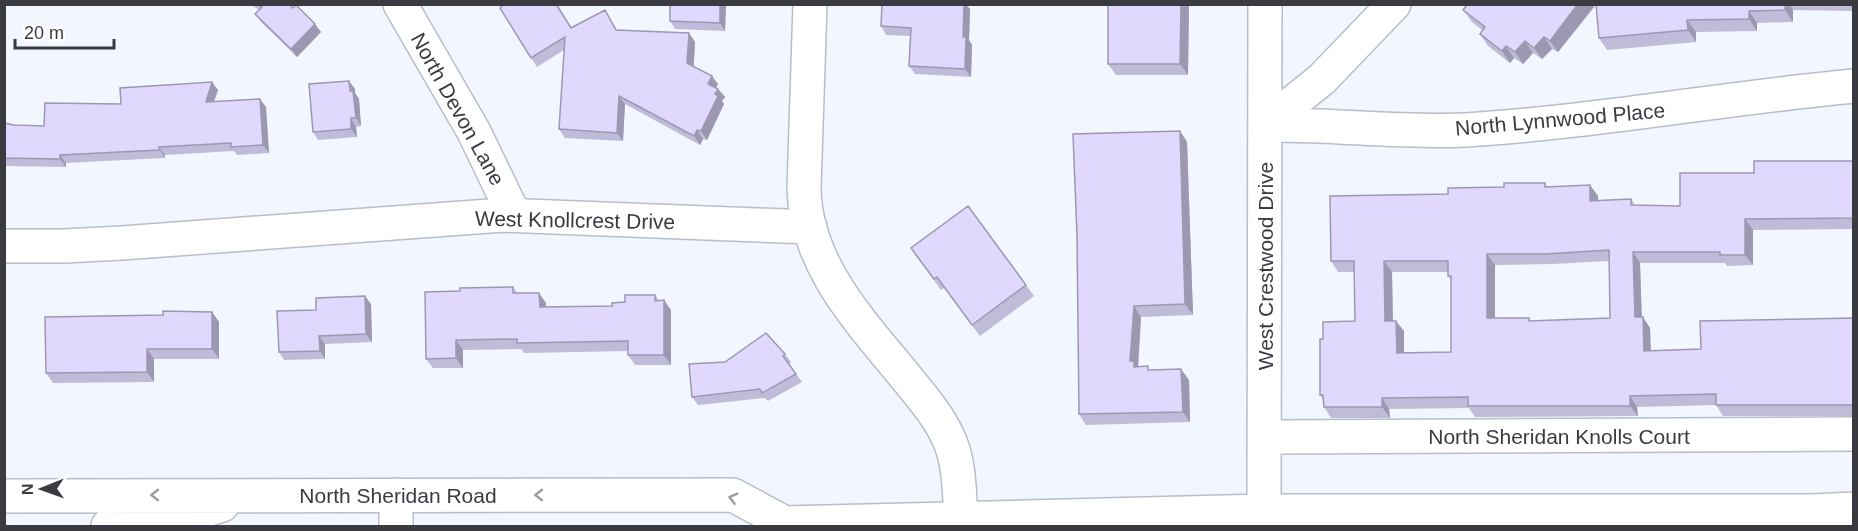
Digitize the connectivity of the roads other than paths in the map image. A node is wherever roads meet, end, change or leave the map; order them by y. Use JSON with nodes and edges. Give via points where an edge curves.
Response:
{"nodes":[{"id":1,"x":400,"y":4,"type":"edge"},
{"id":2,"x":810,"y":4,"type":"edge"},
{"id":3,"x":1265,"y":4,"type":"edge"},
{"id":4,"x":1394,"y":4,"type":"edge"},
{"id":5,"x":1854,"y":86,"type":"edge"},
{"id":6,"x":1265,"y":125,"type":"junction"},
{"id":7,"x":514,"y":215,"type":"junction"},
{"id":8,"x":810,"y":227,"type":"junction"},
{"id":9,"x":4,"y":246,"type":"edge"},
{"id":10,"x":1854,"y":434,"type":"edge"},
{"id":11,"x":1265,"y":437,"type":"junction"},
{"id":12,"x":252,"y":495,"type":"junction"},
{"id":13,"x":4,"y":496,"type":"edge"},
{"id":14,"x":1854,"y":509,"type":"edge"},
{"id":15,"x":396,"y":511,"type":"edge"},
{"id":16,"x":1812,"y":511,"type":"junction"},
{"id":17,"x":1854,"y":514,"type":"edge"},
{"id":18,"x":961,"y":518,"type":"junction"},
{"id":19,"x":1264,"y":519,"type":"edge"},
{"id":20,"x":1545,"y":519,"type":"edge"},
{"id":21,"x":781,"y":525,"type":"edge"},
{"id":22,"x":108,"y":526,"type":"edge"}],
"edges":[{"from":1,"to":7,"type":"street","name":"North Devon Lane","via":[[474,132]]},
{"from":2,"to":8,"type":"street","via":[[804,188]]},
{"from":3,"to":6,"type":"street","name":"West Crestwood Drive"},
{"from":4,"to":6,"type":"street","via":[[1322,78]]},
{"from":5,"to":6,"type":"street","name":"North Lynnwood Place","via":[[1608,117],[1465,130]]},
{"from":6,"to":11,"type":"street","name":"West Crestwood Drive"},
{"from":7,"to":8,"type":"street","name":"West Knollcrest Drive"},
{"from":7,"to":9,"type":"street","name":"West Knollcrest Drive","via":[[122,243]]},
{"from":8,"to":18,"type":"street","via":[[833,283],[948,436],[957,464]]},
{"from":10,"to":11,"type":"street","name":"North Sheridan Knolls Court"},
{"from":11,"to":19,"type":"street","name":"West Crestwood Drive"},
{"from":12,"to":13,"type":"street","name":"North Sheridan Road","one_way":true},
{"from":12,"to":15,"type":"street","name":"North Sheridan Road"},
{"from":12,"to":22,"type":"street","via":[[168,522]]},
{"from":14,"to":16,"type":"street","name":"North Sheridan Road"},
{"from":21,"to":15,"type":"street","name":"North Sheridan Road","one_way":true,"via":[[733,495]]},
{"from":16,"to":17,"type":"street","name":"North Sheridan Road"},
{"from":16,"to":20,"type":"street","name":"North Sheridan Road"},
{"from":18,"to":19,"type":"street","name":"North Sheridan Road"},
{"from":18,"to":21,"type":"street","name":"North Sheridan Road"},
{"from":19,"to":20,"type":"street","name":"North Sheridan Road"}]}
